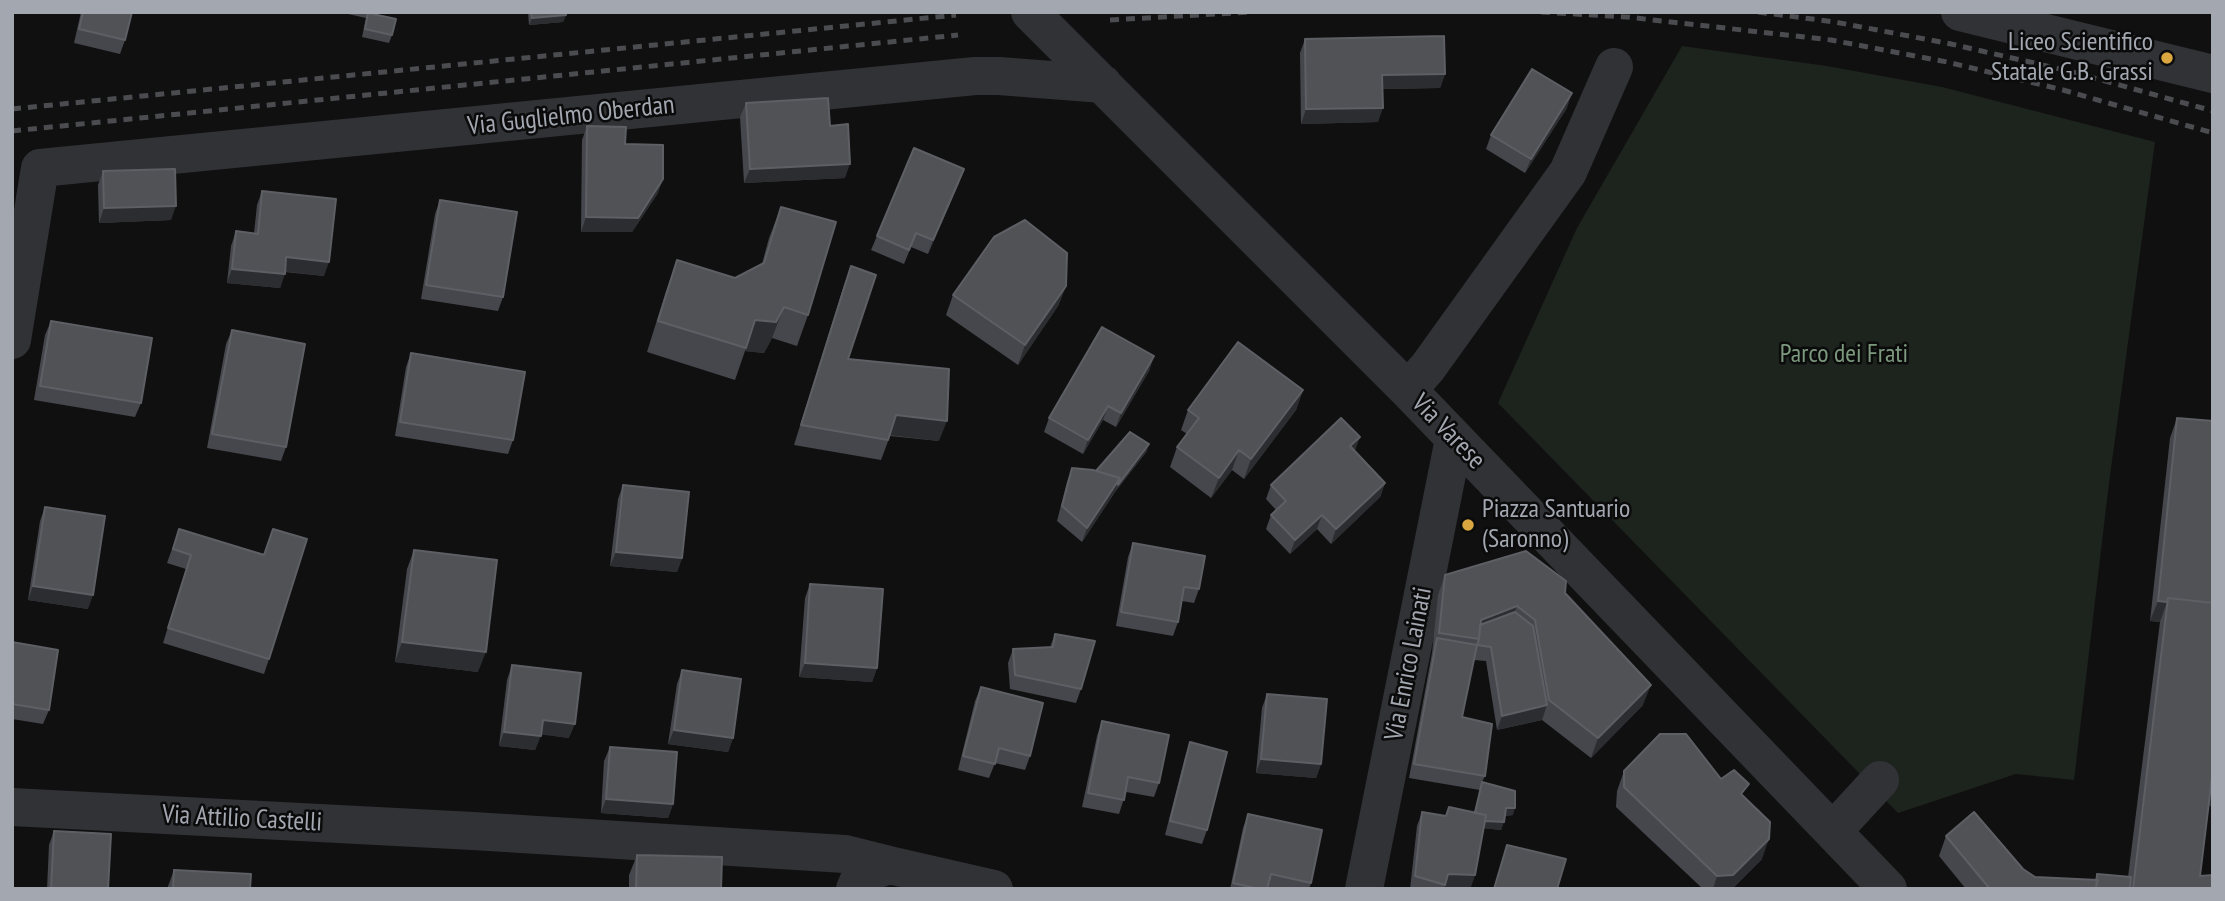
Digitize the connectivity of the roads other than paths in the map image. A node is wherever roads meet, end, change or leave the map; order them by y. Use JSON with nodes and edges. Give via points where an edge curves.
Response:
{"nodes":[{"id":1,"x":1030,"y":12,"type":"edge"},
{"id":2,"x":1960,"y":12,"type":"edge"},
{"id":3,"x":1614,"y":67,"type":"dead end"},
{"id":4,"x":2213,"y":74,"type":"edge"},
{"id":5,"x":1103,"y":84,"type":"junction"},
{"id":6,"x":12,"y":340,"type":"edge"},
{"id":7,"x":1408,"y":390,"type":"junction"},
{"id":8,"x":1454,"y":439,"type":"junction"},
{"id":9,"x":1880,"y":780,"type":"dead end"},
{"id":10,"x":12,"y":807,"type":"edge"},
{"id":11,"x":1833,"y":831,"type":"junction"},
{"id":12,"x":868,"y":876,"type":"edge"},
{"id":13,"x":994,"y":889,"type":"edge"},
{"id":14,"x":1364,"y":889,"type":"edge"},
{"id":15,"x":1888,"y":889,"type":"edge"}],
"edges":[{"from":1,"to":5,"type":"street","name":"Via Varese"},
{"from":2,"to":4,"type":"street"},
{"from":3,"to":7,"type":"street","via":[[1568,172]]},
{"from":5,"to":6,"type":"street","name":"Via Guglielmo Oberdan","via":[[975,76],[40,168]]},
{"from":5,"to":7,"type":"street","name":"Via Varese"},
{"from":7,"to":8,"type":"street","name":"Via Varese"},
{"from":8,"to":11,"type":"street","name":"Via Varese"},
{"from":8,"to":14,"type":"street","name":"Via Enrico Lainati"},
{"from":9,"to":11,"type":"street"},
{"from":10,"to":12,"type":"street","name":"Via Attilio Castelli","via":[[845,854]]},
{"from":11,"to":15,"type":"street","name":"Via Varese"},
{"from":12,"to":13,"type":"street","name":"Via Attilio Castelli"}]}
